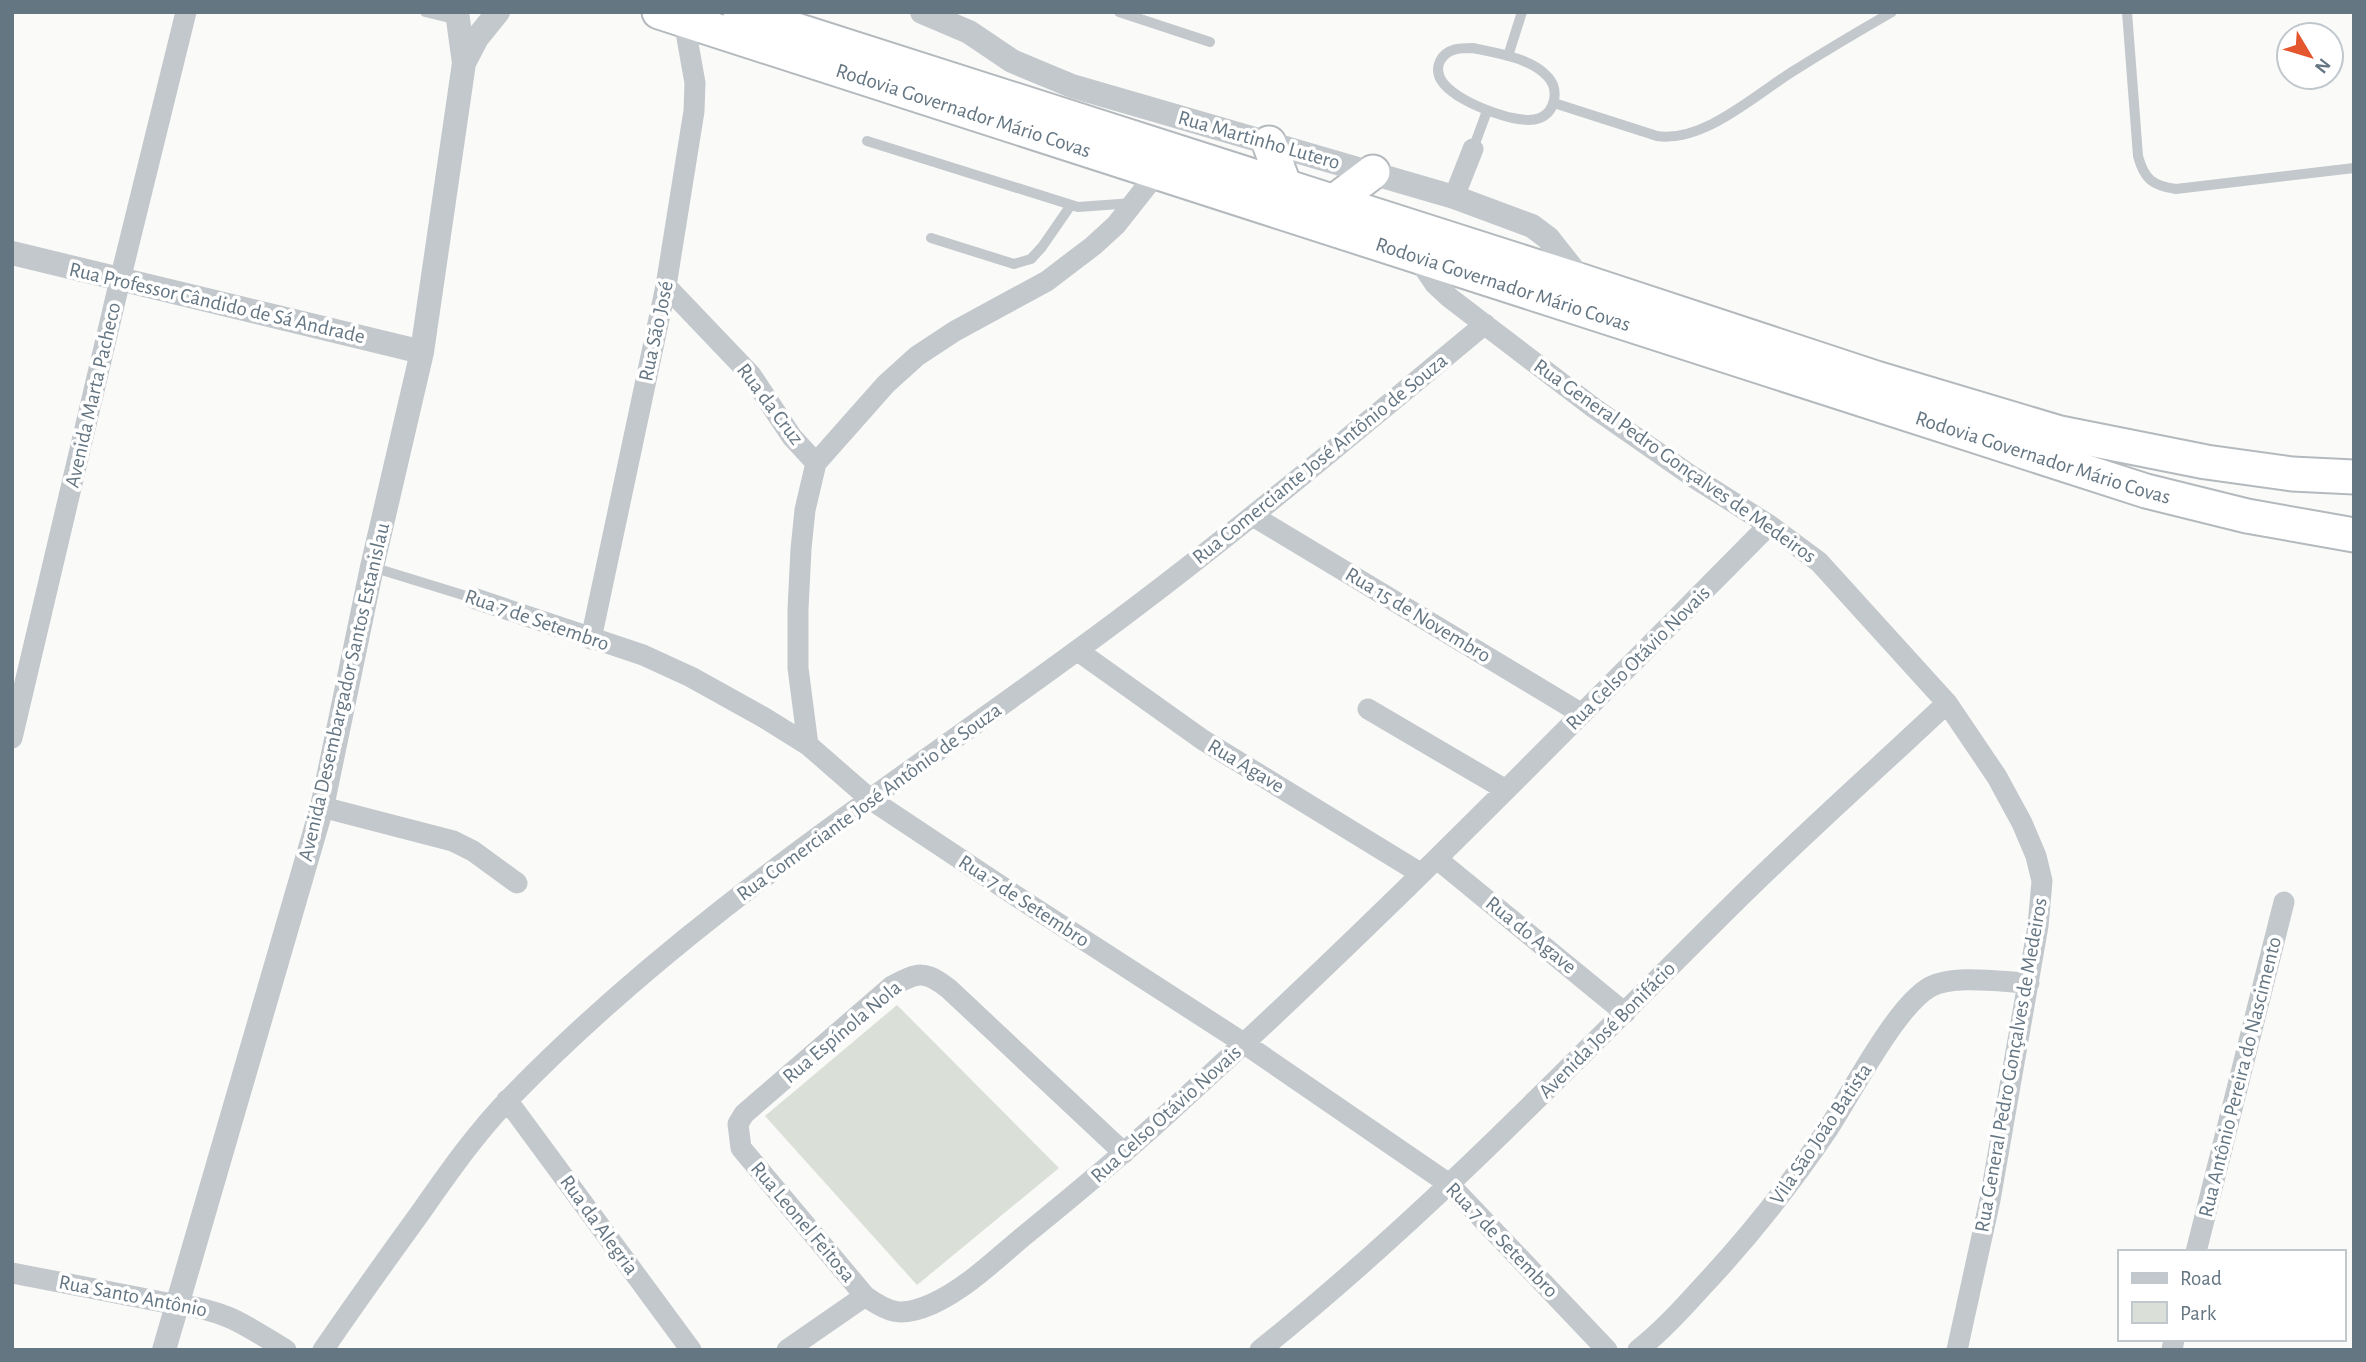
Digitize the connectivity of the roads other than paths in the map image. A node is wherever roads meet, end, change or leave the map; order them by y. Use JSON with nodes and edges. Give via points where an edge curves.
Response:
{"nodes":[{"id":1,"x":186,"y":12,"type":"edge"},
{"id":2,"x":425,"y":12,"type":"edge"},
{"id":3,"x":498,"y":12,"type":"edge"},
{"id":4,"x":740,"y":12,"type":"edge"},
{"id":5,"x":924,"y":12,"type":"edge"},
{"id":6,"x":1119,"y":12,"type":"edge"},
{"id":7,"x":1522,"y":12,"type":"edge"},
{"id":8,"x":1892,"y":12,"type":"edge"},
{"id":9,"x":2127,"y":12,"type":"edge"},
{"id":10,"x":457,"y":16,"type":"edge"},
{"id":11,"x":672,"y":16,"type":"edge"},
{"id":12,"x":1210,"y":42,"type":"dead end"},
{"id":13,"x":1508,"y":57,"type":"junction"},
{"id":14,"x":464,"y":63,"type":"junction"},
{"id":15,"x":1554,"y":103,"type":"junction"},
{"id":16,"x":1487,"y":111,"type":"junction"},
{"id":17,"x":867,"y":141,"type":"dead end"},
{"id":18,"x":1269,"y":143,"type":"junction"},
{"id":19,"x":1473,"y":149,"type":"joint"},
{"id":20,"x":2354,"y":168,"type":"edge"},
{"id":21,"x":1373,"y":172,"type":"junction"},
{"id":22,"x":1157,"y":173,"type":"junction"},
{"id":23,"x":1284,"y":187,"type":"junction"},
{"id":24,"x":1454,"y":197,"type":"junction"},
{"id":25,"x":1133,"y":203,"type":"junction"},
{"id":26,"x":1332,"y":203,"type":"junction"},
{"id":27,"x":1071,"y":205,"type":"junction"},
{"id":28,"x":931,"y":238,"type":"dead end"},
{"id":29,"x":12,"y":253,"type":"edge"},
{"id":30,"x":1416,"y":256,"type":"junction"},
{"id":31,"x":120,"y":280,"type":"junction"},
{"id":32,"x":1582,"y":281,"type":"junction"},
{"id":33,"x":666,"y":286,"type":"junction"},
{"id":34,"x":1485,"y":324,"type":"junction"},
{"id":35,"x":422,"y":352,"type":"junction"},
{"id":36,"x":816,"y":463,"type":"junction"},
{"id":37,"x":2354,"y":477,"type":"edge"},
{"id":38,"x":1253,"y":516,"type":"junction"},
{"id":39,"x":1769,"y":525,"type":"junction"},
{"id":40,"x":2354,"y":535,"type":"edge"},
{"id":41,"x":372,"y":567,"type":"junction"},
{"id":42,"x":477,"y":599,"type":"joint"},
{"id":43,"x":591,"y":639,"type":"junction"},
{"id":44,"x":1077,"y":651,"type":"junction"},
{"id":45,"x":1947,"y":704,"type":"junction"},
{"id":46,"x":1368,"y":709,"type":"dead end"},
{"id":47,"x":1582,"y":714,"type":"junction"},
{"id":48,"x":12,"y":738,"type":"edge"},
{"id":49,"x":808,"y":745,"type":"junction"},
{"id":50,"x":1506,"y":790,"type":"junction"},
{"id":51,"x":870,"y":799,"type":"junction"},
{"id":52,"x":322,"y":807,"type":"junction"},
{"id":53,"x":1437,"y":859,"type":"junction"},
{"id":54,"x":1420,"y":873,"type":"junction"},
{"id":55,"x":517,"y":883,"type":"dead end"},
{"id":56,"x":2284,"y":902,"type":"dead end"},
{"id":57,"x":2029,"y":983,"type":"junction"},
{"id":58,"x":1625,"y":1013,"type":"junction"},
{"id":59,"x":1245,"y":1044,"type":"junction"},
{"id":60,"x":507,"y":1100,"type":"junction"},
{"id":61,"x":741,"y":1148,"type":"joint"},
{"id":62,"x":1124,"y":1153,"type":"junction"},
{"id":63,"x":1449,"y":1184,"type":"junction"},
{"id":64,"x":2197,"y":1250,"type":"edge"},
{"id":65,"x":12,"y":1273,"type":"edge"},
{"id":66,"x":865,"y":1296,"type":"junction"},
{"id":67,"x":177,"y":1305,"type":"junction"},
{"id":68,"x":164,"y":1350,"type":"edge"},
{"id":69,"x":286,"y":1350,"type":"edge"},
{"id":70,"x":323,"y":1350,"type":"edge"},
{"id":71,"x":691,"y":1350,"type":"edge"},
{"id":72,"x":787,"y":1350,"type":"edge"},
{"id":73,"x":1260,"y":1350,"type":"edge"},
{"id":74,"x":1607,"y":1350,"type":"edge"},
{"id":75,"x":1638,"y":1350,"type":"edge"},
{"id":76,"x":1956,"y":1350,"type":"edge"}],
"edges":[{"from":1,"to":31,"type":"street","name":"Avenida Marta Pacheco"},
{"from":2,"to":10,"type":"lane"},
{"from":3,"to":14,"type":"street","name":"Avenida Desembargador Santos Estanislau"},
{"from":4,"to":23,"type":"highway","name":"Rodovia Governador Mário Covas"},
{"from":5,"to":18,"type":"street","name":"Rua Martinho Lutero","via":[[969,32],[1040,74]]},
{"from":6,"to":12,"type":"lane"},
{"from":7,"to":13,"type":"lane"},
{"from":8,"to":15,"type":"lane","via":[[1736,110],[1679,136],[1657,136]]},
{"from":9,"to":20,"type":"lane","via":[[2138,156],[2141,168],[2159,187],[2176,190]]},
{"from":10,"to":14,"type":"street","name":"Avenida Desembargador Santos Estanislau"},
{"from":11,"to":22,"type":"highway","name":"Rodovia Governador Mário Covas"},
{"from":11,"to":33,"type":"street","name":"Rua São José","via":[[695,83]]},
{"from":13,"to":15,"type":"lane","via":[[1548,77]]},
{"from":13,"to":16,"type":"lane","via":[[1457,48],[1440,61],[1438,71],[1448,89]]},
{"from":14,"to":35,"type":"street","name":"Avenida Desembargador Santos Estanislau"},
{"from":15,"to":16,"type":"lane","via":[[1541,118],[1532,120]]},
{"from":16,"to":19,"type":"lane"},
{"from":17,"to":27,"type":"lane"},
{"from":18,"to":21,"type":"street","name":"Rua Martinho Lutero"},
{"from":18,"to":23,"type":"highway"},
{"from":19,"to":24,"type":"street"},
{"from":21,"to":24,"type":"street","name":"Rua Martinho Lutero"},
{"from":21,"to":26,"type":"highway"},
{"from":22,"to":25,"type":"street"},
{"from":22,"to":30,"type":"highway","name":"Rodovia Governador Mário Covas"},
{"from":23,"to":26,"type":"highway","name":"Rodovia Governador Mário Covas"},
{"from":24,"to":32,"type":"street","name":"Rua Martinho Lutero","via":[[1532,226],[1548,238]]},
{"from":25,"to":27,"type":"lane"},
{"from":25,"to":36,"type":"street","via":[[1093,246],[1047,281],[917,356]]},
{"from":26,"to":32,"type":"highway","name":"Rodovia Governador Mário Covas"},
{"from":27,"to":28,"type":"lane","via":[[1031,259],[1014,264]]},
{"from":29,"to":31,"type":"street","name":"Rua Professor Cândido de Sá Andrade"},
{"from":30,"to":34,"type":"street","name":"Rua General Pedro Gonçalves de Medeiros","via":[[1436,284]]},
{"from":30,"to":40,"type":"highway","name":"Rodovia Governador Mário Covas","via":[[2146,491],[2247,516]]},
{"from":31,"to":35,"type":"street","name":"Rua Professor Cândido de Sá Andrade"},
{"from":31,"to":48,"type":"street","name":"Avenida Marta Pacheco"},
{"from":32,"to":37,"type":"highway","name":"Rodovia Governador Mário Covas","via":[[2060,433],[2206,462]]},
{"from":33,"to":36,"type":"street","name":"Rua da Cruz","via":[[751,375],[792,437]]},
{"from":33,"to":43,"type":"street","name":"Rua São José"},
{"from":34,"to":38,"type":"street","name":"Rua Comerciante José Antônio de Souza"},
{"from":34,"to":39,"type":"street","name":"Rua General Pedro Gonçalves de Medeiros","via":[[1605,416]]},
{"from":35,"to":41,"type":"street","name":"Avenida Desembargador Santos Estanislau"},
{"from":36,"to":49,"type":"street","via":[[805,510],[798,609]]},
{"from":38,"to":44,"type":"street","name":"Rua Comerciante José Antônio de Souza"},
{"from":38,"to":47,"type":"street","name":"Rua 15 de Novembro"},
{"from":39,"to":45,"type":"street","name":"Rua General Pedro Gonçalves de Medeiros","via":[[1819,562]]},
{"from":39,"to":47,"type":"street","name":"Rua Celso Otávio Novais"},
{"from":41,"to":42,"type":"lane","name":"Rua 7 de Setembro"},
{"from":41,"to":52,"type":"street","name":"Avenida Desembargador Santos Estanislau"},
{"from":42,"to":43,"type":"street","name":"Rua 7 de Setembro"},
{"from":43,"to":49,"type":"street","name":"Rua 7 de Setembro","via":[[643,655],[691,677]]},
{"from":44,"to":51,"type":"street","name":"Rua Comerciante José Antônio de Souza"},
{"from":44,"to":54,"type":"street","name":"Rua Agave","via":[[1203,740]]},
{"from":45,"to":57,"type":"street","name":"Rua General Pedro Gonçalves de Medeiros","via":[[1997,777],[2036,856],[2042,881]]},
{"from":45,"to":58,"type":"street","name":"Avenida José Bonifácio","via":[[1739,898]]},
{"from":46,"to":50,"type":"street"},
{"from":47,"to":50,"type":"street","name":"Rua Celso Otávio Novais"},
{"from":49,"to":51,"type":"street","name":"Rua 7 de Setembro"},
{"from":50,"to":53,"type":"street","name":"Rua Celso Otávio Novais"},
{"from":51,"to":59,"type":"street","name":"Rua 7 de Setembro"},
{"from":51,"to":60,"type":"street","name":"Rua Comerciante José Antônio de Souza","via":[[681,942]]},
{"from":52,"to":55,"type":"street","via":[[453,841]]},
{"from":52,"to":67,"type":"street","name":"Avenida Desembargador Santos Estanislau"},
{"from":53,"to":54,"type":"street","name":"Rua Celso Otávio Novais"},
{"from":53,"to":58,"type":"street","name":"Rua do Agave"},
{"from":54,"to":59,"type":"street","name":"Rua Celso Otávio Novais"},
{"from":56,"to":64,"type":"street","name":"Rua Antônio Pereira do Nascimento"},
{"from":57,"to":75,"type":"street","name":"Vila São João Batista","via":[[1937,983],[1917,996],[1759,1224],[1668,1324]]},
{"from":57,"to":76,"type":"street","name":"Rua General Pedro Gonçalves de Medeiros","via":[[1990,1200]]},
{"from":58,"to":63,"type":"street","name":"Avenida José Bonifácio"},
{"from":59,"to":62,"type":"street","name":"Rua Celso Otávio Novais"},
{"from":59,"to":63,"type":"street","name":"Rua 7 de Setembro"},
{"from":60,"to":70,"type":"street","name":"Rua Comerciante José Antônio de Souza","via":[[456,1163]]},
{"from":60,"to":71,"type":"street","name":"Rua da Alegria"},
{"from":61,"to":62,"type":"street","name":"Rua Espínola Nola","via":[[738,1124],[744,1114],[892,986],[923,974],[949,989]]},
{"from":61,"to":66,"type":"street","name":"Rua Leonel Feitosa"},
{"from":62,"to":66,"type":"street","name":"Rua Celso Otávio Novais","via":[[968,1283],[934,1303],[911,1312],[894,1312]]},
{"from":63,"to":73,"type":"street","name":"Avenida José Bonifácio"},
{"from":63,"to":74,"type":"street","name":"Rua 7 de Setembro"},
{"from":65,"to":67,"type":"street","name":"Rua Santo Antônio"},
{"from":66,"to":72,"type":"street"},
{"from":67,"to":68,"type":"street","name":"Avenida Desembargador Santos Estanislau"},
{"from":67,"to":69,"type":"street","name":"Rua Santo Antônio","via":[[230,1316]]}]}
